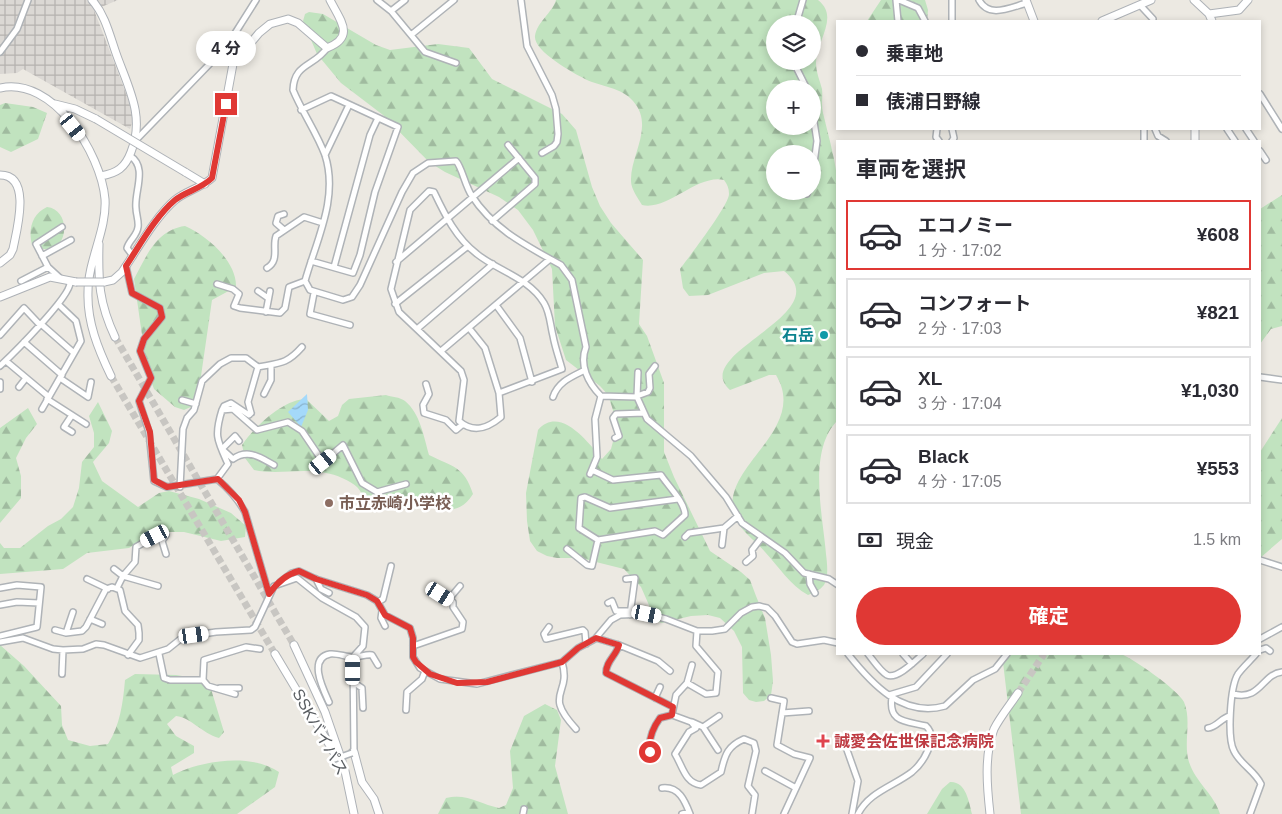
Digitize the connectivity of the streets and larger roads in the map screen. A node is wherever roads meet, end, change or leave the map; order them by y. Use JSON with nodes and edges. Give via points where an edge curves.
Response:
{"nodes":[{"id":1,"x":28,"y":0,"type":"edge"},
{"id":2,"x":92,"y":0,"type":"edge"},
{"id":3,"x":256,"y":0,"type":"edge"},
{"id":4,"x":330,"y":0,"type":"edge"},
{"id":5,"x":377,"y":0,"type":"edge"},
{"id":6,"x":406,"y":0,"type":"edge"},
{"id":7,"x":454,"y":0,"type":"edge"},
{"id":8,"x":521,"y":0,"type":"edge"},
{"id":9,"x":803,"y":0,"type":"edge"},
{"id":10,"x":897,"y":0,"type":"edge"},
{"id":11,"x":952,"y":0,"type":"edge"},
{"id":12,"x":979,"y":0,"type":"edge"},
{"id":13,"x":1151,"y":0,"type":"edge"},
{"id":14,"x":1194,"y":0,"type":"edge"},
{"id":15,"x":1248,"y":0,"type":"edge"},
{"id":16,"x":1027,"y":1,"type":"edge"},
{"id":17,"x":1140,"y":4,"type":"junction"},
{"id":18,"x":391,"y":11,"type":"junction"},
{"id":19,"x":799,"y":15,"type":"edge"},
{"id":20,"x":1210,"y":18,"type":"edge"},
{"id":21,"x":898,"y":20,"type":"edge"},
{"id":22,"x":924,"y":20,"type":"edge"},
{"id":23,"x":952,"y":20,"type":"edge"},
{"id":24,"x":1034,"y":20,"type":"edge"},
{"id":25,"x":1104,"y":20,"type":"edge"},
{"id":26,"x":1153,"y":20,"type":"edge"},
{"id":27,"x":411,"y":35,"type":"junction"},
{"id":28,"x":227,"y":46,"type":"junction"},
{"id":29,"x":327,"y":48,"type":"junction"},
{"id":30,"x":0,"y":52,"type":"edge"},
{"id":31,"x":456,"y":63,"type":"dead end"},
{"id":32,"x":233,"y":64,"type":"junction"},
{"id":33,"x":0,"y":88,"type":"edge"},
{"id":34,"x":1261,"y":96,"type":"edge"},
{"id":35,"x":54,"y":104,"type":"junction"},
{"id":36,"x":349,"y":105,"type":"junction"},
{"id":37,"x":302,"y":110,"type":"junction"},
{"id":38,"x":378,"y":118,"type":"junction"},
{"id":39,"x":1282,"y":129,"type":"edge"},
{"id":40,"x":1156,"y":130,"type":"edge"},
{"id":41,"x":136,"y":140,"type":"junction"},
{"id":42,"x":1164,"y":140,"type":"edge"},
{"id":43,"x":508,"y":145,"type":"dead end"},
{"id":44,"x":542,"y":153,"type":"dead end"},
{"id":45,"x":324,"y":155,"type":"junction"},
{"id":46,"x":130,"y":156,"type":"junction"},
{"id":47,"x":519,"y":158,"type":"junction"},
{"id":48,"x":0,"y":175,"type":"edge"},
{"id":49,"x":100,"y":176,"type":"junction"},
{"id":50,"x":205,"y":184,"type":"junction"},
{"id":51,"x":473,"y":197,"type":"junction"},
{"id":52,"x":284,"y":214,"type":"dead end"},
{"id":53,"x":446,"y":219,"type":"junction"},
{"id":54,"x":492,"y":221,"type":"junction"},
{"id":55,"x":323,"y":223,"type":"junction"},
{"id":56,"x":62,"y":227,"type":"dead end"},
{"id":57,"x":284,"y":230,"type":"junction"},
{"id":58,"x":100,"y":238,"type":"junction"},
{"id":59,"x":71,"y":240,"type":"dead end"},
{"id":60,"x":468,"y":246,"type":"junction"},
{"id":61,"x":42,"y":256,"type":"junction"},
{"id":62,"x":133,"y":256,"type":"junction"},
{"id":63,"x":550,"y":259,"type":"junction"},
{"id":64,"x":311,"y":260,"type":"junction"},
{"id":65,"x":396,"y":262,"type":"junction"},
{"id":66,"x":0,"y":263,"type":"edge"},
{"id":67,"x":493,"y":264,"type":"junction"},
{"id":68,"x":126,"y":266,"type":"junction"},
{"id":69,"x":48,"y":267,"type":"junction"},
{"id":70,"x":334,"y":267,"type":"junction"},
{"id":71,"x":267,"y":268,"type":"dead end"},
{"id":72,"x":60,"y":278,"type":"junction"},
{"id":73,"x":21,"y":281,"type":"dead end"},
{"id":74,"x":305,"y":281,"type":"junction"},
{"id":75,"x":73,"y":282,"type":"junction"},
{"id":76,"x":523,"y":282,"type":"junction"},
{"id":77,"x":217,"y":284,"type":"dead end"},
{"id":78,"x":258,"y":291,"type":"dead end"},
{"id":79,"x":270,"y":291,"type":"dead end"},
{"id":80,"x":314,"y":293,"type":"junction"},
{"id":81,"x":0,"y":297,"type":"edge"},
{"id":82,"x":268,"y":298,"type":"junction"},
{"id":83,"x":58,"y":304,"type":"junction"},
{"id":84,"x":395,"y":304,"type":"junction"},
{"id":85,"x":496,"y":305,"type":"junction"},
{"id":86,"x":266,"y":312,"type":"junction"},
{"id":87,"x":41,"y":324,"type":"junction"},
{"id":88,"x":350,"y":325,"type":"dead end"},
{"id":89,"x":468,"y":328,"type":"junction"},
{"id":90,"x":417,"y":329,"type":"junction"},
{"id":91,"x":0,"y":335,"type":"edge"},
{"id":92,"x":115,"y":337,"type":"tunnel mouth"},
{"id":93,"x":24,"y":342,"type":"junction"},
{"id":94,"x":302,"y":347,"type":"dead end"},
{"id":95,"x":441,"y":350,"type":"junction"},
{"id":96,"x":74,"y":353,"type":"junction"},
{"id":97,"x":6,"y":361,"type":"junction"},
{"id":98,"x":271,"y":365,"type":"junction"},
{"id":99,"x":0,"y":366,"type":"edge"},
{"id":100,"x":258,"y":366,"type":"junction"},
{"id":101,"x":654,"y":366,"type":"dead end"},
{"id":102,"x":585,"y":370,"type":"junction"},
{"id":103,"x":638,"y":372,"type":"dead end"},
{"id":104,"x":61,"y":376,"type":"junction"},
{"id":105,"x":111,"y":376,"type":"tunnel mouth"},
{"id":106,"x":1261,"y":377,"type":"edge"},
{"id":107,"x":26,"y":378,"type":"junction"},
{"id":108,"x":1282,"y":380,"type":"edge"},
{"id":109,"x":0,"y":382,"type":"edge"},
{"id":110,"x":91,"y":382,"type":"dead end"},
{"id":111,"x":532,"y":382,"type":"junction"},
{"id":112,"x":426,"y":384,"type":"dead end"},
{"id":113,"x":19,"y":387,"type":"dead end"},
{"id":114,"x":0,"y":389,"type":"edge"},
{"id":115,"x":264,"y":394,"type":"dead end"},
{"id":116,"x":499,"y":394,"type":"junction"},
{"id":117,"x":601,"y":396,"type":"junction"},
{"id":118,"x":637,"y":396,"type":"junction"},
{"id":119,"x":553,"y":397,"type":"dead end"},
{"id":120,"x":48,"y":398,"type":"junction"},
{"id":121,"x":182,"y":400,"type":"dead end"},
{"id":122,"x":196,"y":404,"type":"junction"},
{"id":123,"x":42,"y":409,"type":"dead end"},
{"id":124,"x":222,"y":410,"type":"junction"},
{"id":125,"x":644,"y":413,"type":"junction"},
{"id":126,"x":72,"y":415,"type":"junction"},
{"id":127,"x":86,"y":424,"type":"dead end"},
{"id":128,"x":463,"y":424,"type":"junction"},
{"id":129,"x":72,"y":432,"type":"dead end"},
{"id":130,"x":620,"y":436,"type":"dead end"},
{"id":131,"x":239,"y":441,"type":"dead end"},
{"id":132,"x":222,"y":449,"type":"junction"},
{"id":133,"x":274,"y":465,"type":"dead end"},
{"id":134,"x":218,"y":479,"type":"junction"},
{"id":135,"x":406,"y":484,"type":"dead end"},
{"id":136,"x":180,"y":486,"type":"junction"},
{"id":137,"x":678,"y":499,"type":"junction"},
{"id":138,"x":738,"y":516,"type":"junction"},
{"id":139,"x":724,"y":528,"type":"junction"},
{"id":140,"x":685,"y":537,"type":"dead end"},
{"id":141,"x":762,"y":537,"type":"junction"},
{"id":142,"x":598,"y":540,"type":"junction"},
{"id":143,"x":722,"y":545,"type":"dead end"},
{"id":144,"x":568,"y":552,"type":"dead end"},
{"id":145,"x":166,"y":554,"type":"dead end"},
{"id":146,"x":1261,"y":560,"type":"edge"},
{"id":147,"x":746,"y":562,"type":"dead end"},
{"id":148,"x":392,"y":566,"type":"dead end"},
{"id":149,"x":1282,"y":566,"type":"edge"},
{"id":150,"x":114,"y":569,"type":"dead end"},
{"id":151,"x":809,"y":574,"type":"junction"},
{"id":152,"x":123,"y":576,"type":"junction"},
{"id":153,"x":87,"y":579,"type":"dead end"},
{"id":154,"x":316,"y":579,"type":"junction"},
{"id":155,"x":626,"y":579,"type":"dead end"},
{"id":156,"x":280,"y":582,"type":"junction"},
{"id":157,"x":836,"y":584,"type":"edge"},
{"id":158,"x":158,"y":586,"type":"dead end"},
{"id":159,"x":460,"y":586,"type":"dead end"},
{"id":160,"x":0,"y":588,"type":"edge"},
{"id":161,"x":116,"y":588,"type":"junction"},
{"id":162,"x":108,"y":589,"type":"junction"},
{"id":163,"x":329,"y":593,"type":"dead end"},
{"id":164,"x":815,"y":593,"type":"dead end"},
{"id":165,"x":269,"y":594,"type":"junction"},
{"id":166,"x":440,"y":594,"type":"dead end"},
{"id":167,"x":449,"y":599,"type":"junction"},
{"id":168,"x":378,"y":602,"type":"junction"},
{"id":169,"x":39,"y":603,"type":"junction"},
{"id":170,"x":608,"y":603,"type":"dead end"},
{"id":171,"x":0,"y":605,"type":"edge"},
{"id":172,"x":382,"y":610,"type":"junction"},
{"id":173,"x":73,"y":612,"type":"dead end"},
{"id":174,"x":630,"y":613,"type":"junction"},
{"id":175,"x":90,"y":619,"type":"junction"},
{"id":176,"x":102,"y":624,"type":"dead end"},
{"id":177,"x":386,"y":626,"type":"dead end"},
{"id":178,"x":549,"y":626,"type":"dead end"},
{"id":179,"x":1282,"y":627,"type":"edge"},
{"id":180,"x":55,"y":630,"type":"dead end"},
{"id":181,"x":697,"y":631,"type":"junction"},
{"id":182,"x":66,"y":633,"type":"junction"},
{"id":183,"x":0,"y":636,"type":"edge"},
{"id":184,"x":596,"y":638,"type":"junction"},
{"id":185,"x":1261,"y":638,"type":"edge"},
{"id":186,"x":0,"y":642,"type":"edge"},
{"id":187,"x":836,"y":643,"type":"edge"},
{"id":188,"x":586,"y":644,"type":"junction"},
{"id":189,"x":619,"y":645,"type":"junction"},
{"id":190,"x":294,"y":646,"type":"tunnel mouth"},
{"id":191,"x":413,"y":646,"type":"junction"},
{"id":192,"x":260,"y":649,"type":"dead end"},
{"id":193,"x":63,"y":650,"type":"junction"},
{"id":194,"x":1261,"y":650,"type":"edge"},
{"id":195,"x":1270,"y":651,"type":"dead end"},
{"id":196,"x":128,"y":654,"type":"junction"},
{"id":197,"x":159,"y":654,"type":"junction"},
{"id":198,"x":275,"y":654,"type":"tunnel mouth"},
{"id":199,"x":849,"y":655,"type":"edge"},
{"id":200,"x":869,"y":655,"type":"edge"},
{"id":201,"x":904,"y":655,"type":"edge"},
{"id":202,"x":922,"y":655,"type":"edge"},
{"id":203,"x":946,"y":655,"type":"edge"},
{"id":204,"x":1006,"y":655,"type":"edge"},
{"id":205,"x":1255,"y":655,"type":"edge"},
{"id":206,"x":353,"y":657,"type":"junction"},
{"id":207,"x":562,"y":662,"type":"junction"},
{"id":208,"x":912,"y":664,"type":"junction"},
{"id":209,"x":378,"y":665,"type":"dead end"},
{"id":210,"x":692,"y":665,"type":"dead end"},
{"id":211,"x":425,"y":671,"type":"junction"},
{"id":212,"x":670,"y":671,"type":"dead end"},
{"id":213,"x":1282,"y":672,"type":"edge"},
{"id":214,"x":62,"y":674,"type":"dead end"},
{"id":215,"x":203,"y":680,"type":"junction"},
{"id":216,"x":353,"y":682,"type":"junction"},
{"id":217,"x":687,"y":684,"type":"junction"},
{"id":218,"x":218,"y":688,"type":"junction"},
{"id":219,"x":240,"y":688,"type":"dead end"},
{"id":220,"x":660,"y":688,"type":"dead end"},
{"id":221,"x":1018,"y":693,"type":"tunnel mouth"},
{"id":222,"x":235,"y":694,"type":"dead end"},
{"id":223,"x":1233,"y":694,"type":"junction"},
{"id":224,"x":890,"y":696,"type":"junction"},
{"id":225,"x":655,"y":698,"type":"junction"},
{"id":226,"x":770,"y":698,"type":"dead end"},
{"id":227,"x":329,"y":702,"type":"dead end"},
{"id":228,"x":673,"y":707,"type":"junction"},
{"id":229,"x":363,"y":708,"type":"dead end"},
{"id":230,"x":406,"y":710,"type":"dead end"},
{"id":231,"x":809,"y":711,"type":"dead end"},
{"id":232,"x":782,"y":712,"type":"junction"},
{"id":233,"x":672,"y":715,"type":"junction"},
{"id":234,"x":720,"y":716,"type":"dead end"},
{"id":235,"x":1230,"y":716,"type":"junction"},
{"id":236,"x":691,"y":722,"type":"junction"},
{"id":237,"x":703,"y":726,"type":"junction"},
{"id":238,"x":1208,"y":728,"type":"dead end"},
{"id":239,"x":576,"y":729,"type":"dead end"},
{"id":240,"x":718,"y":750,"type":"dead end"},
{"id":241,"x":848,"y":750,"type":"dead end"},
{"id":242,"x":353,"y":752,"type":"junction"},
{"id":243,"x":650,"y":752,"type":"dead end"},
{"id":244,"x":332,"y":760,"type":"dead end"},
{"id":245,"x":345,"y":771,"type":"junction"},
{"id":246,"x":765,"y":771,"type":"dead end"},
{"id":247,"x":662,"y":788,"type":"dead end"},
{"id":248,"x":796,"y":788,"type":"junction"},
{"id":249,"x":689,"y":813,"type":"edge"},
{"id":250,"x":354,"y":814,"type":"edge"},
{"id":251,"x":379,"y":814,"type":"edge"},
{"id":252,"x":682,"y":814,"type":"edge"},
{"id":253,"x":752,"y":814,"type":"edge"},
{"id":254,"x":784,"y":814,"type":"edge"},
{"id":255,"x":852,"y":814,"type":"edge"},
{"id":256,"x":858,"y":814,"type":"edge"},
{"id":257,"x":990,"y":814,"type":"edge"},
{"id":258,"x":1250,"y":814,"type":"edge"}],
"edges":[{"from":1,"to":30,"type":"street","via":[[16,29]]},
{"from":2,"to":41,"type":"street","via":[[104,20],[131,95],[138,123]]},
{"from":3,"to":28,"type":"street"},
{"from":4,"to":29,"type":"street","via":[[344,36],[340,42]]},
{"from":5,"to":18,"type":"street"},
{"from":6,"to":18,"type":"street"},
{"from":7,"to":27,"type":"street"},
{"from":8,"to":44,"type":"street","via":[[527,46],[556,109],[557,142]]},
{"from":9,"to":19,"type":"street"},
{"from":10,"to":21,"type":"street"},
{"from":10,"to":22,"type":"street","via":[[918,8]]},
{"from":11,"to":23,"type":"street"},
{"from":12,"to":16,"type":"street","via":[[989,11]]},
{"from":13,"to":17,"type":"street"},
{"from":14,"to":20,"type":"street"},
{"from":15,"to":20,"type":"street","via":[[1239,10]]},
{"from":16,"to":24,"type":"street"},
{"from":17,"to":25,"type":"street"},
{"from":17,"to":26,"type":"street"},
{"from":18,"to":27,"type":"street"},
{"from":27,"to":31,"type":"street","via":[[425,52]]},
{"from":28,"to":32,"type":"street"},
{"from":28,"to":41,"type":"street"},
{"from":29,"to":32,"type":"street","via":[[298,23],[278,20],[259,32]]},
{"from":29,"to":37,"type":"street","via":[[297,72],[293,80],[293,90]]},
{"from":32,"to":50,"type":"street","via":[[214,170],[212,178]]},
{"from":33,"to":35,"type":"street","via":[[27,89],[44,95]]},
{"from":34,"to":39,"type":"street"},
{"from":35,"to":49,"type":"street","via":[[83,139]]},
{"from":35,"to":50,"type":"street","bridge":true,"via":[[96,119]]},
{"from":36,"to":37,"type":"street","via":[[330,96]]},
{"from":36,"to":38,"type":"street"},
{"from":36,"to":45,"type":"street"},
{"from":37,"to":45,"type":"street"},
{"from":38,"to":70,"type":"street","via":[[370,135]]},
{"from":38,"to":70,"type":"street","via":[[398,128],[375,192],[353,273]]},
{"from":40,"to":42,"type":"street"},
{"from":41,"to":46,"type":"street"},
{"from":43,"to":47,"type":"street"},
{"from":45,"to":55,"type":"street","via":[[330,192]]},
{"from":46,"to":49,"type":"street","via":[[117,172]]},
{"from":46,"to":62,"type":"street","via":[[138,169],[140,182],[135,207],[139,226],[127,248]]},
{"from":47,"to":51,"type":"street"},
{"from":47,"to":54,"type":"street","via":[[535,178],[535,184]]},
{"from":48,"to":66,"type":"street","via":[[17,183],[20,195],[13,249]]},
{"from":49,"to":58,"type":"street","via":[[105,200]]},
{"from":50,"to":62,"type":"street","via":[[171,204]]},
{"from":51,"to":53,"type":"street"},
{"from":51,"to":54,"type":"street"},
{"from":51,"to":80,"type":"street","via":[[456,160],[420,167],[402,192],[352,297],[343,300]]},
{"from":52,"to":57,"type":"street","via":[[278,216],[276,223]]},
{"from":53,"to":60,"type":"street"},
{"from":53,"to":65,"type":"street"},
{"from":53,"to":65,"type":"street","via":[[434,192],[429,191],[410,210]]},
{"from":54,"to":63,"type":"street"},
{"from":55,"to":57,"type":"street","via":[[304,217]]},
{"from":55,"to":64,"type":"street"},
{"from":56,"to":61,"type":"street","via":[[37,242]]},
{"from":57,"to":71,"type":"street","via":[[274,239],[274,262]]},
{"from":58,"to":92,"type":"street","via":[[100,297]]},
{"from":58,"to":105,"type":"street","via":[[90,264],[89,310],[99,351]]},
{"from":59,"to":61,"type":"street"},
{"from":60,"to":67,"type":"street"},
{"from":60,"to":84,"type":"street"},
{"from":61,"to":69,"type":"street"},
{"from":62,"to":68,"type":"street"},
{"from":63,"to":76,"type":"street"},
{"from":63,"to":102,"type":"street","via":[[561,265],[572,280],[586,347],[582,357]]},
{"from":64,"to":70,"type":"street"},
{"from":64,"to":74,"type":"street"},
{"from":65,"to":84,"type":"street","via":[[391,289]]},
{"from":67,"to":76,"type":"street"},
{"from":67,"to":90,"type":"street"},
{"from":68,"to":75,"type":"street","bridge":true,"via":[[117,277],[104,282]]},
{"from":68,"to":136,"type":"street","via":[[132,293],[160,308],[162,317],[144,339],[140,351],[151,378],[139,401],[150,432],[154,480],[167,487]]},
{"from":69,"to":72,"type":"street"},
{"from":69,"to":73,"type":"street"},
{"from":72,"to":75,"type":"street"},
{"from":72,"to":81,"type":"street","via":[[50,277]]},
{"from":74,"to":80,"type":"street"},
{"from":74,"to":86,"type":"street","via":[[290,287],[285,308],[280,313]]},
{"from":75,"to":83,"type":"street"},
{"from":76,"to":85,"type":"street"},
{"from":76,"to":111,"type":"street","via":[[544,302],[562,368]]},
{"from":77,"to":86,"type":"street","via":[[239,294],[234,306]]},
{"from":78,"to":82,"type":"street"},
{"from":79,"to":82,"type":"street"},
{"from":80,"to":88,"type":"street","via":[[310,314]]},
{"from":82,"to":86,"type":"street"},
{"from":83,"to":87,"type":"street"},
{"from":83,"to":96,"type":"street","via":[[78,326],[80,340]]},
{"from":84,"to":90,"type":"street"},
{"from":85,"to":89,"type":"street"},
{"from":85,"to":111,"type":"street","via":[[516,330]]},
{"from":87,"to":91,"type":"street","via":[[24,308]]},
{"from":87,"to":93,"type":"street"},
{"from":87,"to":96,"type":"street"},
{"from":89,"to":95,"type":"street"},
{"from":89,"to":116,"type":"street","via":[[485,348]]},
{"from":90,"to":95,"type":"street"},
{"from":93,"to":97,"type":"street"},
{"from":93,"to":104,"type":"street"},
{"from":94,"to":98,"type":"street","via":[[290,360]]},
{"from":95,"to":128,"type":"street","via":[[461,371],[464,385],[458,415]]},
{"from":96,"to":104,"type":"street"},
{"from":97,"to":99,"type":"street"},
{"from":97,"to":107,"type":"street"},
{"from":98,"to":100,"type":"street"},
{"from":98,"to":115,"type":"street","via":[[272,380]]},
{"from":100,"to":122,"type":"street","via":[[239,357],[220,364],[202,381]]},
{"from":100,"to":124,"type":"street","via":[[248,402],[251,413],[231,403]]},
{"from":101,"to":118,"type":"street","via":[[648,374],[648,392]]},
{"from":102,"to":117,"type":"street"},
{"from":102,"to":119,"type":"street","via":[[566,379]]},
{"from":103,"to":118,"type":"street"},
{"from":104,"to":110,"type":"street","via":[[88,397]]},
{"from":104,"to":120,"type":"street"},
{"from":106,"to":108,"type":"street"},
{"from":107,"to":113,"type":"street"},
{"from":107,"to":120,"type":"street"},
{"from":109,"to":114,"type":"street"},
{"from":111,"to":116,"type":"street"},
{"from":112,"to":128,"type":"street","via":[[429,394],[423,405],[424,413],[446,420],[456,430]]},
{"from":116,"to":128,"type":"street","via":[[501,417],[490,427],[483,429]]},
{"from":117,"to":118,"type":"street"},
{"from":117,"to":137,"type":"street","via":[[595,419],[597,457],[591,472],[613,480],[661,475]]},
{"from":118,"to":125,"type":"street"},
{"from":120,"to":123,"type":"street"},
{"from":120,"to":126,"type":"street"},
{"from":121,"to":122,"type":"street"},
{"from":122,"to":136,"type":"street","via":[[183,429]]},
{"from":124,"to":132,"type":"street","via":[[217,441]]},
{"from":124,"to":135,"type":"street","via":[[233,409],[257,430],[288,422],[302,431],[323,462],[343,446],[362,483],[378,492]]},
{"from":125,"to":130,"type":"street","via":[[616,414],[613,418]]},
{"from":125,"to":138,"type":"street","via":[[652,424],[691,456]]},
{"from":126,"to":127,"type":"street"},
{"from":126,"to":129,"type":"street","via":[[64,427]]},
{"from":131,"to":132,"type":"street","via":[[233,434]]},
{"from":132,"to":133,"type":"street","via":[[233,459],[252,453]]},
{"from":132,"to":134,"type":"street","via":[[228,467]]},
{"from":134,"to":136,"type":"street"},
{"from":134,"to":165,"type":"street","via":[[239,500],[245,512]]},
{"from":137,"to":142,"type":"street","via":[[685,515],[663,535],[655,532]]},
{"from":137,"to":142,"type":"street","via":[[610,508],[581,498],[580,528]]},
{"from":138,"to":139,"type":"street"},
{"from":138,"to":141,"type":"street","via":[[742,523]]},
{"from":139,"to":140,"type":"street","via":[[689,532]]},
{"from":139,"to":143,"type":"street"},
{"from":141,"to":147,"type":"street","via":[[752,550],[753,556]]},
{"from":141,"to":151,"type":"street"},
{"from":142,"to":144,"type":"street","via":[[592,566]]},
{"from":145,"to":152,"type":"street","via":[[162,541],[166,535],[149,539],[136,548],[135,562]]},
{"from":146,"to":149,"type":"street"},
{"from":148,"to":168,"type":"street","via":[[382,599]]},
{"from":150,"to":152,"type":"street"},
{"from":151,"to":157,"type":"street"},
{"from":151,"to":164,"type":"street"},
{"from":152,"to":158,"type":"street"},
{"from":152,"to":161,"type":"street"},
{"from":153,"to":162,"type":"street"},
{"from":154,"to":156,"type":"street","via":[[299,571]]},
{"from":154,"to":163,"type":"street","via":[[321,590]]},
{"from":154,"to":168,"type":"street","via":[[367,595]]},
{"from":155,"to":174,"type":"street","via":[[635,578]]},
{"from":156,"to":165,"type":"street"},
{"from":156,"to":206,"type":"street","via":[[297,578],[363,623],[363,646]]},
{"from":159,"to":167,"type":"street"},
{"from":160,"to":169,"type":"street","via":[[17,585],[41,587]]},
{"from":161,"to":162,"type":"street"},
{"from":161,"to":196,"type":"street","via":[[120,590],[125,611],[138,625],[139,640]]},
{"from":162,"to":175,"type":"street"},
{"from":165,"to":197,"type":"street","via":[[251,630],[183,637]]},
{"from":166,"to":167,"type":"street"},
{"from":167,"to":191,"type":"street","via":[[463,622],[462,629]]},
{"from":168,"to":172,"type":"street"},
{"from":169,"to":171,"type":"street"},
{"from":169,"to":183,"type":"street","via":[[37,627]]},
{"from":170,"to":174,"type":"street","via":[[612,601],[616,612]]},
{"from":172,"to":177,"type":"street","via":[[381,618]]},
{"from":172,"to":191,"type":"street","via":[[385,615],[410,628]]},
{"from":173,"to":182,"type":"street"},
{"from":174,"to":181,"type":"street","via":[[666,618]]},
{"from":174,"to":184,"type":"street","via":[[611,620]]},
{"from":175,"to":176,"type":"street"},
{"from":175,"to":182,"type":"street","via":[[82,631]]},
{"from":178,"to":188,"type":"street","via":[[544,634],[546,638],[583,630]]},
{"from":179,"to":185,"type":"street"},
{"from":180,"to":182,"type":"street"},
{"from":181,"to":187,"type":"street","via":[[725,629],[740,613],[759,606],[767,608],[775,616],[792,642]]},
{"from":181,"to":217,"type":"street","via":[[696,646],[718,672],[716,693],[695,692]]},
{"from":184,"to":188,"type":"street"},
{"from":184,"to":189,"type":"street"},
{"from":186,"to":193,"type":"street","via":[[23,638],[53,650]]},
{"from":188,"to":207,"type":"street"},
{"from":189,"to":212,"type":"street","via":[[658,661]]},
{"from":189,"to":225,"type":"street","via":[[606,667],[606,673]]},
{"from":190,"to":245,"type":"street","via":[[325,712]]},
{"from":191,"to":211,"type":"street","via":[[413,657]]},
{"from":192,"to":215,"type":"street","via":[[246,647],[204,660]]},
{"from":193,"to":196,"type":"street","via":[[83,649],[96,644]]},
{"from":193,"to":214,"type":"street"},
{"from":194,"to":195,"type":"street"},
{"from":196,"to":197,"type":"street","via":[[140,658]]},
{"from":197,"to":215,"type":"street","via":[[164,678]]},
{"from":198,"to":245,"type":"street","name":"SSKバイパス"},
{"from":199,"to":224,"type":"street","via":[[882,692]]},
{"from":200,"to":208,"type":"street","via":[[887,675],[892,676]]},
{"from":201,"to":208,"type":"street"},
{"from":202,"to":208,"type":"street"},
{"from":203,"to":224,"type":"street","via":[[916,687]]},
{"from":204,"to":224,"type":"street","via":[[995,669],[973,680],[944,706],[923,708]]},
{"from":205,"to":223,"type":"street","via":[[1238,675]]},
{"from":206,"to":209,"type":"street","via":[[372,656]]},
{"from":206,"to":216,"type":"street"},
{"from":206,"to":227,"type":"street","via":[[329,654],[318,666],[318,676]]},
{"from":207,"to":211,"type":"street","via":[[477,684],[448,681]]},
{"from":207,"to":239,"type":"street","via":[[566,676],[558,703]]},
{"from":210,"to":217,"type":"street"},
{"from":211,"to":230,"type":"street","via":[[422,679],[407,692]]},
{"from":213,"to":223,"type":"street","via":[[1276,672],[1256,692],[1242,696]]},
{"from":215,"to":218,"type":"street","via":[[208,686]]},
{"from":216,"to":229,"type":"street","via":[[362,688]]},
{"from":216,"to":242,"type":"street"},
{"from":217,"to":228,"type":"street","via":[[676,695]]},
{"from":218,"to":219,"type":"street"},
{"from":218,"to":222,"type":"street"},
{"from":220,"to":225,"type":"street"},
{"from":221,"to":257,"type":"street","via":[[995,727],[992,739],[987,780]]},
{"from":223,"to":235,"type":"street"},
{"from":224,"to":256,"type":"street","via":[[893,715],[926,726],[932,743],[916,768],[864,803]]},
{"from":225,"to":228,"type":"street"},
{"from":226,"to":232,"type":"street","via":[[784,701]]},
{"from":228,"to":233,"type":"street"},
{"from":231,"to":232,"type":"street"},
{"from":232,"to":248,"type":"street","via":[[777,745],[810,758]]},
{"from":233,"to":236,"type":"street"},
{"from":233,"to":243,"type":"street","via":[[660,718],[653,728],[648,741]]},
{"from":234,"to":237,"type":"street"},
{"from":235,"to":238,"type":"street"},
{"from":235,"to":258,"type":"street","via":[[1233,750],[1261,784]]},
{"from":236,"to":237,"type":"street"},
{"from":236,"to":253,"type":"street","via":[[696,728],[689,732],[675,754],[688,780],[694,784],[701,785],[720,772],[729,748],[744,739],[754,743],[756,751],[748,786],[755,795]]},
{"from":237,"to":240,"type":"street"},
{"from":241,"to":255,"type":"street","via":[[858,781]]},
{"from":242,"to":244,"type":"street","bridge":true},
{"from":242,"to":251,"type":"street","via":[[362,782],[374,799]]},
{"from":245,"to":250,"type":"street","name":"SSKバイパス"},
{"from":246,"to":248,"type":"street"},
{"from":247,"to":249,"type":"street","via":[[674,788]]},
{"from":248,"to":254,"type":"street"},
{"from":249,"to":252,"type":"street"}]}
